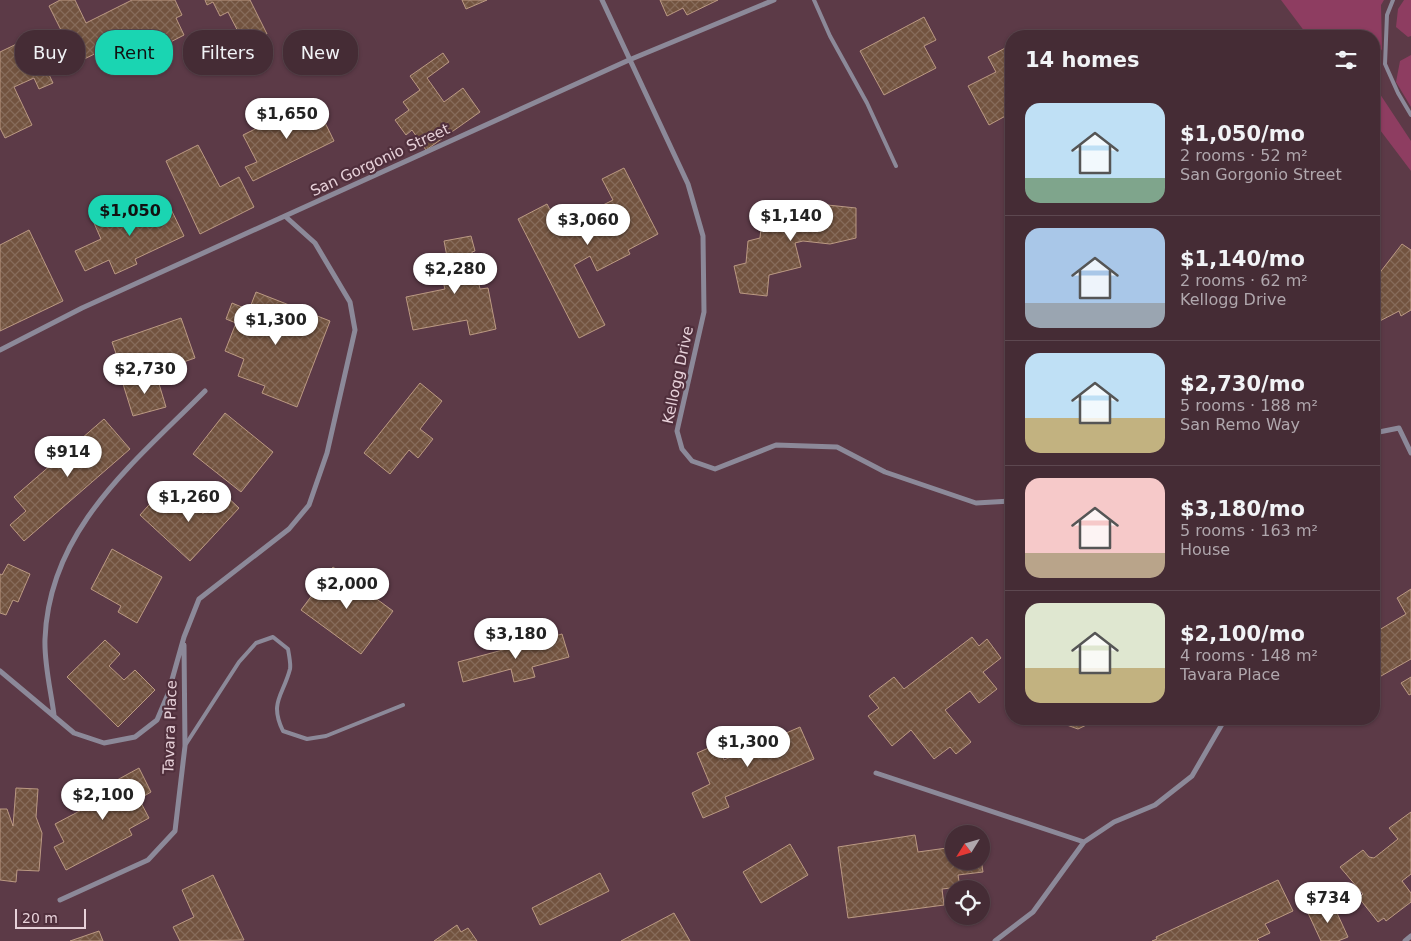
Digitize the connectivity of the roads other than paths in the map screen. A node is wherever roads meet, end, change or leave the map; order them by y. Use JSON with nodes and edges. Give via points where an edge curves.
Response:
{"nodes":[{"id":1,"x":602,"y":0,"type":"edge"},
{"id":2,"x":774,"y":0,"type":"edge"},
{"id":3,"x":814,"y":0,"type":"edge"},
{"id":4,"x":1393,"y":0,"type":"edge"},
{"id":5,"x":629,"y":60,"type":"junction"},
{"id":6,"x":1411,"y":115,"type":"edge"},
{"id":7,"x":896,"y":166,"type":"dead end"},
{"id":8,"x":286,"y":217,"type":"junction"},
{"id":9,"x":0,"y":350,"type":"edge"},
{"id":10,"x":205,"y":391,"type":"dead end"},
{"id":11,"x":1380,"y":431,"type":"edge"},
{"id":12,"x":1411,"y":453,"type":"edge"},
{"id":13,"x":1005,"y":501,"type":"edge"},
{"id":14,"x":184,"y":637,"type":"junction"},
{"id":15,"x":0,"y":671,"type":"edge"},
{"id":16,"x":403,"y":705,"type":"dead end"},
{"id":17,"x":54,"y":715,"type":"junction"},
{"id":18,"x":1222,"y":725,"type":"edge"},
{"id":19,"x":185,"y":746,"type":"junction"},
{"id":20,"x":876,"y":773,"type":"dead end"},
{"id":21,"x":1084,"y":842,"type":"junction"},
{"id":22,"x":60,"y":900,"type":"dead end"},
{"id":23,"x":1411,"y":936,"type":"edge"},
{"id":24,"x":995,"y":941,"type":"edge"},
{"id":25,"x":1405,"y":941,"type":"edge"}],
"edges":[{"from":1,"to":5,"type":"street","name":"Kellogg Drive"},
{"from":2,"to":5,"type":"street","name":"San Gorgonio Street"},
{"from":3,"to":7,"type":"lane"},
{"from":4,"to":6,"type":"lane","via":[[1387,15],[1384,64]]},
{"from":5,"to":8,"type":"street","name":"San Gorgonio Street"},
{"from":5,"to":13,"type":"street","name":"Kellogg Drive","via":[[688,184],[703,236],[704,312],[677,431],[682,449],[692,461],[715,469],[776,445],[837,447],[885,472],[976,503]]},
{"from":8,"to":9,"type":"street","name":"San Gorgonio Street","via":[[82,308]]},
{"from":8,"to":14,"type":"street","via":[[315,243],[350,302],[355,330],[326,453],[308,505],[289,529],[199,598]]},
{"from":10,"to":17,"type":"street","via":[[102,496],[73,540],[54,586],[45,640]]},
{"from":11,"to":12,"type":"street","via":[[1399,428]]},
{"from":14,"to":17,"type":"street","via":[[157,720],[135,737],[104,743],[74,733]]},
{"from":14,"to":19,"type":"street","name":"Tavara Place"},
{"from":15,"to":17,"type":"street"},
{"from":16,"to":19,"type":"lane","via":[[326,736],[307,739],[283,731],[276,717],[277,704],[290,668],[288,649],[273,637],[256,643],[239,662]]},
{"from":18,"to":21,"type":"street","via":[[1192,776],[1155,805],[1114,822]]},
{"from":19,"to":22,"type":"street","name":"Tavara Place","via":[[175,831],[148,860]]},
{"from":20,"to":21,"type":"street"},
{"from":21,"to":24,"type":"street","via":[[1033,912]]},
{"from":23,"to":25,"type":"street"}]}
